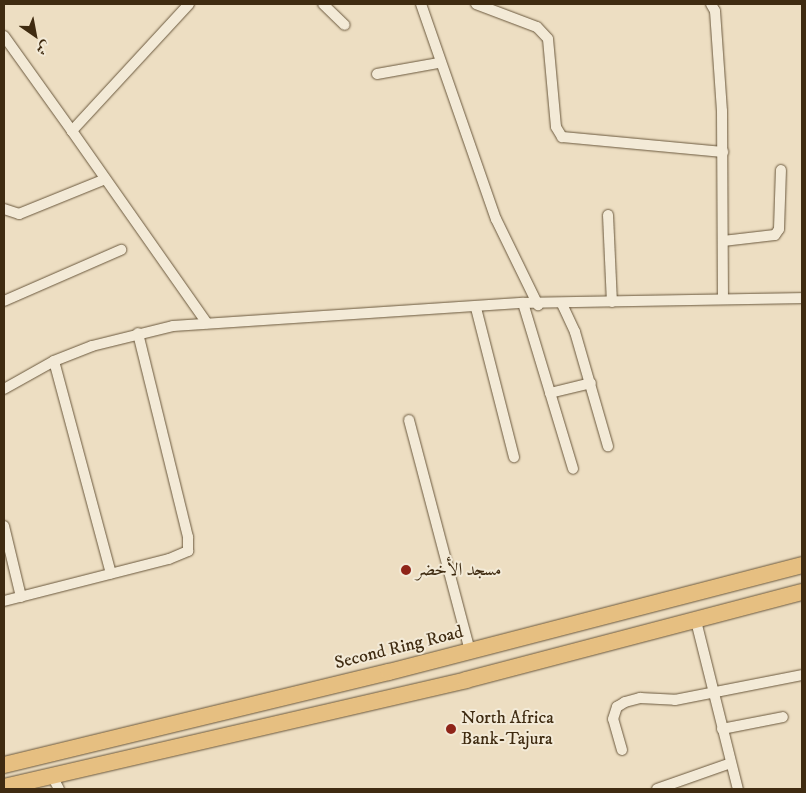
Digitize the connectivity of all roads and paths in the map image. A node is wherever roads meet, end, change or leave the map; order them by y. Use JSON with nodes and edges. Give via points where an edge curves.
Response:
{"nodes":[{"id":1,"x":189,"y":4,"type":"edge"},
{"id":2,"x":323,"y":4,"type":"edge"},
{"id":3,"x":421,"y":4,"type":"edge"},
{"id":4,"x":476,"y":4,"type":"edge"},
{"id":5,"x":712,"y":4,"type":"edge"},
{"id":6,"x":345,"y":25,"type":"dead end"},
{"id":7,"x":4,"y":36,"type":"edge"},
{"id":8,"x":439,"y":63,"type":"junction"},
{"id":9,"x":377,"y":74,"type":"dead end"},
{"id":10,"x":72,"y":131,"type":"junction"},
{"id":11,"x":723,"y":152,"type":"junction"},
{"id":12,"x":780,"y":170,"type":"dead end"},
{"id":13,"x":105,"y":180,"type":"junction"},
{"id":14,"x":4,"y":209,"type":"edge"},
{"id":15,"x":608,"y":214,"type":"dead end"},
{"id":16,"x":723,"y":241,"type":"junction"},
{"id":17,"x":121,"y":250,"type":"dead end"},
{"id":18,"x":723,"y":298,"type":"junction"},
{"id":19,"x":802,"y":298,"type":"edge"},
{"id":20,"x":4,"y":300,"type":"edge"},
{"id":21,"x":612,"y":302,"type":"junction"},
{"id":22,"x":523,"y":303,"type":"junction"},
{"id":23,"x":562,"y":304,"type":"junction"},
{"id":24,"x":538,"y":305,"type":"junction"},
{"id":25,"x":476,"y":308,"type":"junction"},
{"id":26,"x":207,"y":323,"type":"junction"},
{"id":27,"x":138,"y":334,"type":"junction"},
{"id":28,"x":54,"y":361,"type":"junction"},
{"id":29,"x":591,"y":382,"type":"junction"},
{"id":30,"x":4,"y":390,"type":"edge"},
{"id":31,"x":550,"y":393,"type":"junction"},
{"id":32,"x":409,"y":420,"type":"dead end"},
{"id":33,"x":608,"y":446,"type":"dead end"},
{"id":34,"x":514,"y":457,"type":"dead end"},
{"id":35,"x":573,"y":468,"type":"dead end"},
{"id":36,"x":4,"y":526,"type":"edge"},
{"id":37,"x":802,"y":565,"type":"edge"},
{"id":38,"x":111,"y":574,"type":"junction"},
{"id":39,"x":802,"y":592,"type":"edge"},
{"id":40,"x":20,"y":597,"type":"junction"},
{"id":41,"x":4,"y":601,"type":"edge"},
{"id":42,"x":696,"y":621,"type":"junction"},
{"id":43,"x":470,"y":651,"type":"junction"},
{"id":44,"x":389,"y":672,"type":"junction"},
{"id":45,"x":802,"y":675,"type":"edge"},
{"id":46,"x":327,"y":687,"type":"junction"},
{"id":47,"x":713,"y":694,"type":"junction"},
{"id":48,"x":390,"y":698,"type":"junction"},
{"id":49,"x":332,"y":710,"type":"junction"},
{"id":50,"x":783,"y":717,"type":"dead end"},
{"id":51,"x":722,"y":729,"type":"junction"},
{"id":52,"x":622,"y":750,"type":"dead end"},
{"id":53,"x":731,"y":763,"type":"junction"},
{"id":54,"x":4,"y":766,"type":"edge"},
{"id":55,"x":51,"y":774,"type":"junction"},
{"id":56,"x":4,"y":787,"type":"edge"},
{"id":57,"x":59,"y":789,"type":"edge"},
{"id":58,"x":657,"y":789,"type":"edge"},
{"id":59,"x":738,"y":789,"type":"edge"}],
"edges":[{"from":1,"to":10,"type":"street"},
{"from":2,"to":6,"type":"street"},
{"from":3,"to":8,"type":"street"},
{"from":4,"to":11,"type":"street","via":[[537,28],[548,39],[556,127],[562,137]]},
{"from":5,"to":11,"type":"street"},
{"from":7,"to":10,"type":"street"},
{"from":8,"to":9,"type":"street"},
{"from":8,"to":24,"type":"street","via":[[496,219]]},
{"from":10,"to":13,"type":"street"},
{"from":11,"to":16,"type":"street"},
{"from":12,"to":16,"type":"street","via":[[779,229],[775,235]]},
{"from":13,"to":14,"type":"street","via":[[19,214]]},
{"from":13,"to":26,"type":"street"},
{"from":15,"to":21,"type":"street"},
{"from":16,"to":18,"type":"street"},
{"from":17,"to":20,"type":"street"},
{"from":18,"to":19,"type":"street"},
{"from":18,"to":21,"type":"street"},
{"from":21,"to":23,"type":"street"},
{"from":22,"to":24,"type":"street"},
{"from":22,"to":25,"type":"street"},
{"from":22,"to":31,"type":"street"},
{"from":23,"to":24,"type":"street"},
{"from":23,"to":29,"type":"street"},
{"from":25,"to":26,"type":"street"},
{"from":25,"to":34,"type":"street"},
{"from":26,"to":27,"type":"street"},
{"from":27,"to":28,"type":"street"},
{"from":27,"to":38,"type":"street","via":[[189,546],[182,556]]},
{"from":28,"to":30,"type":"street"},
{"from":28,"to":38,"type":"street"},
{"from":29,"to":31,"type":"street"},
{"from":29,"to":33,"type":"street"},
{"from":31,"to":35,"type":"street"},
{"from":32,"to":43,"type":"street"},
{"from":36,"to":40,"type":"street"},
{"from":37,"to":43,"type":"highway","name":"Second Ring Road"},
{"from":38,"to":40,"type":"street"},
{"from":39,"to":42,"type":"highway"},
{"from":40,"to":41,"type":"street"},
{"from":42,"to":47,"type":"street"},
{"from":42,"to":48,"type":"highway"},
{"from":43,"to":44,"type":"highway","name":"Second Ring Road"},
{"from":44,"to":46,"type":"highway","name":"Second Ring Road"},
{"from":44,"to":48,"type":"highway","via":[[383,684]]},
{"from":45,"to":47,"type":"street"},
{"from":46,"to":49,"type":"highway","via":[[334,699]]},
{"from":46,"to":54,"type":"highway","name":"Second Ring Road"},
{"from":47,"to":51,"type":"street"},
{"from":47,"to":52,"type":"street","via":[[625,702],[618,707],[613,719]]},
{"from":48,"to":49,"type":"highway"},
{"from":49,"to":55,"type":"highway"},
{"from":50,"to":51,"type":"street"},
{"from":51,"to":53,"type":"street"},
{"from":53,"to":58,"type":"street"},
{"from":53,"to":59,"type":"street"},
{"from":55,"to":56,"type":"highway"},
{"from":55,"to":57,"type":"street"}]}
